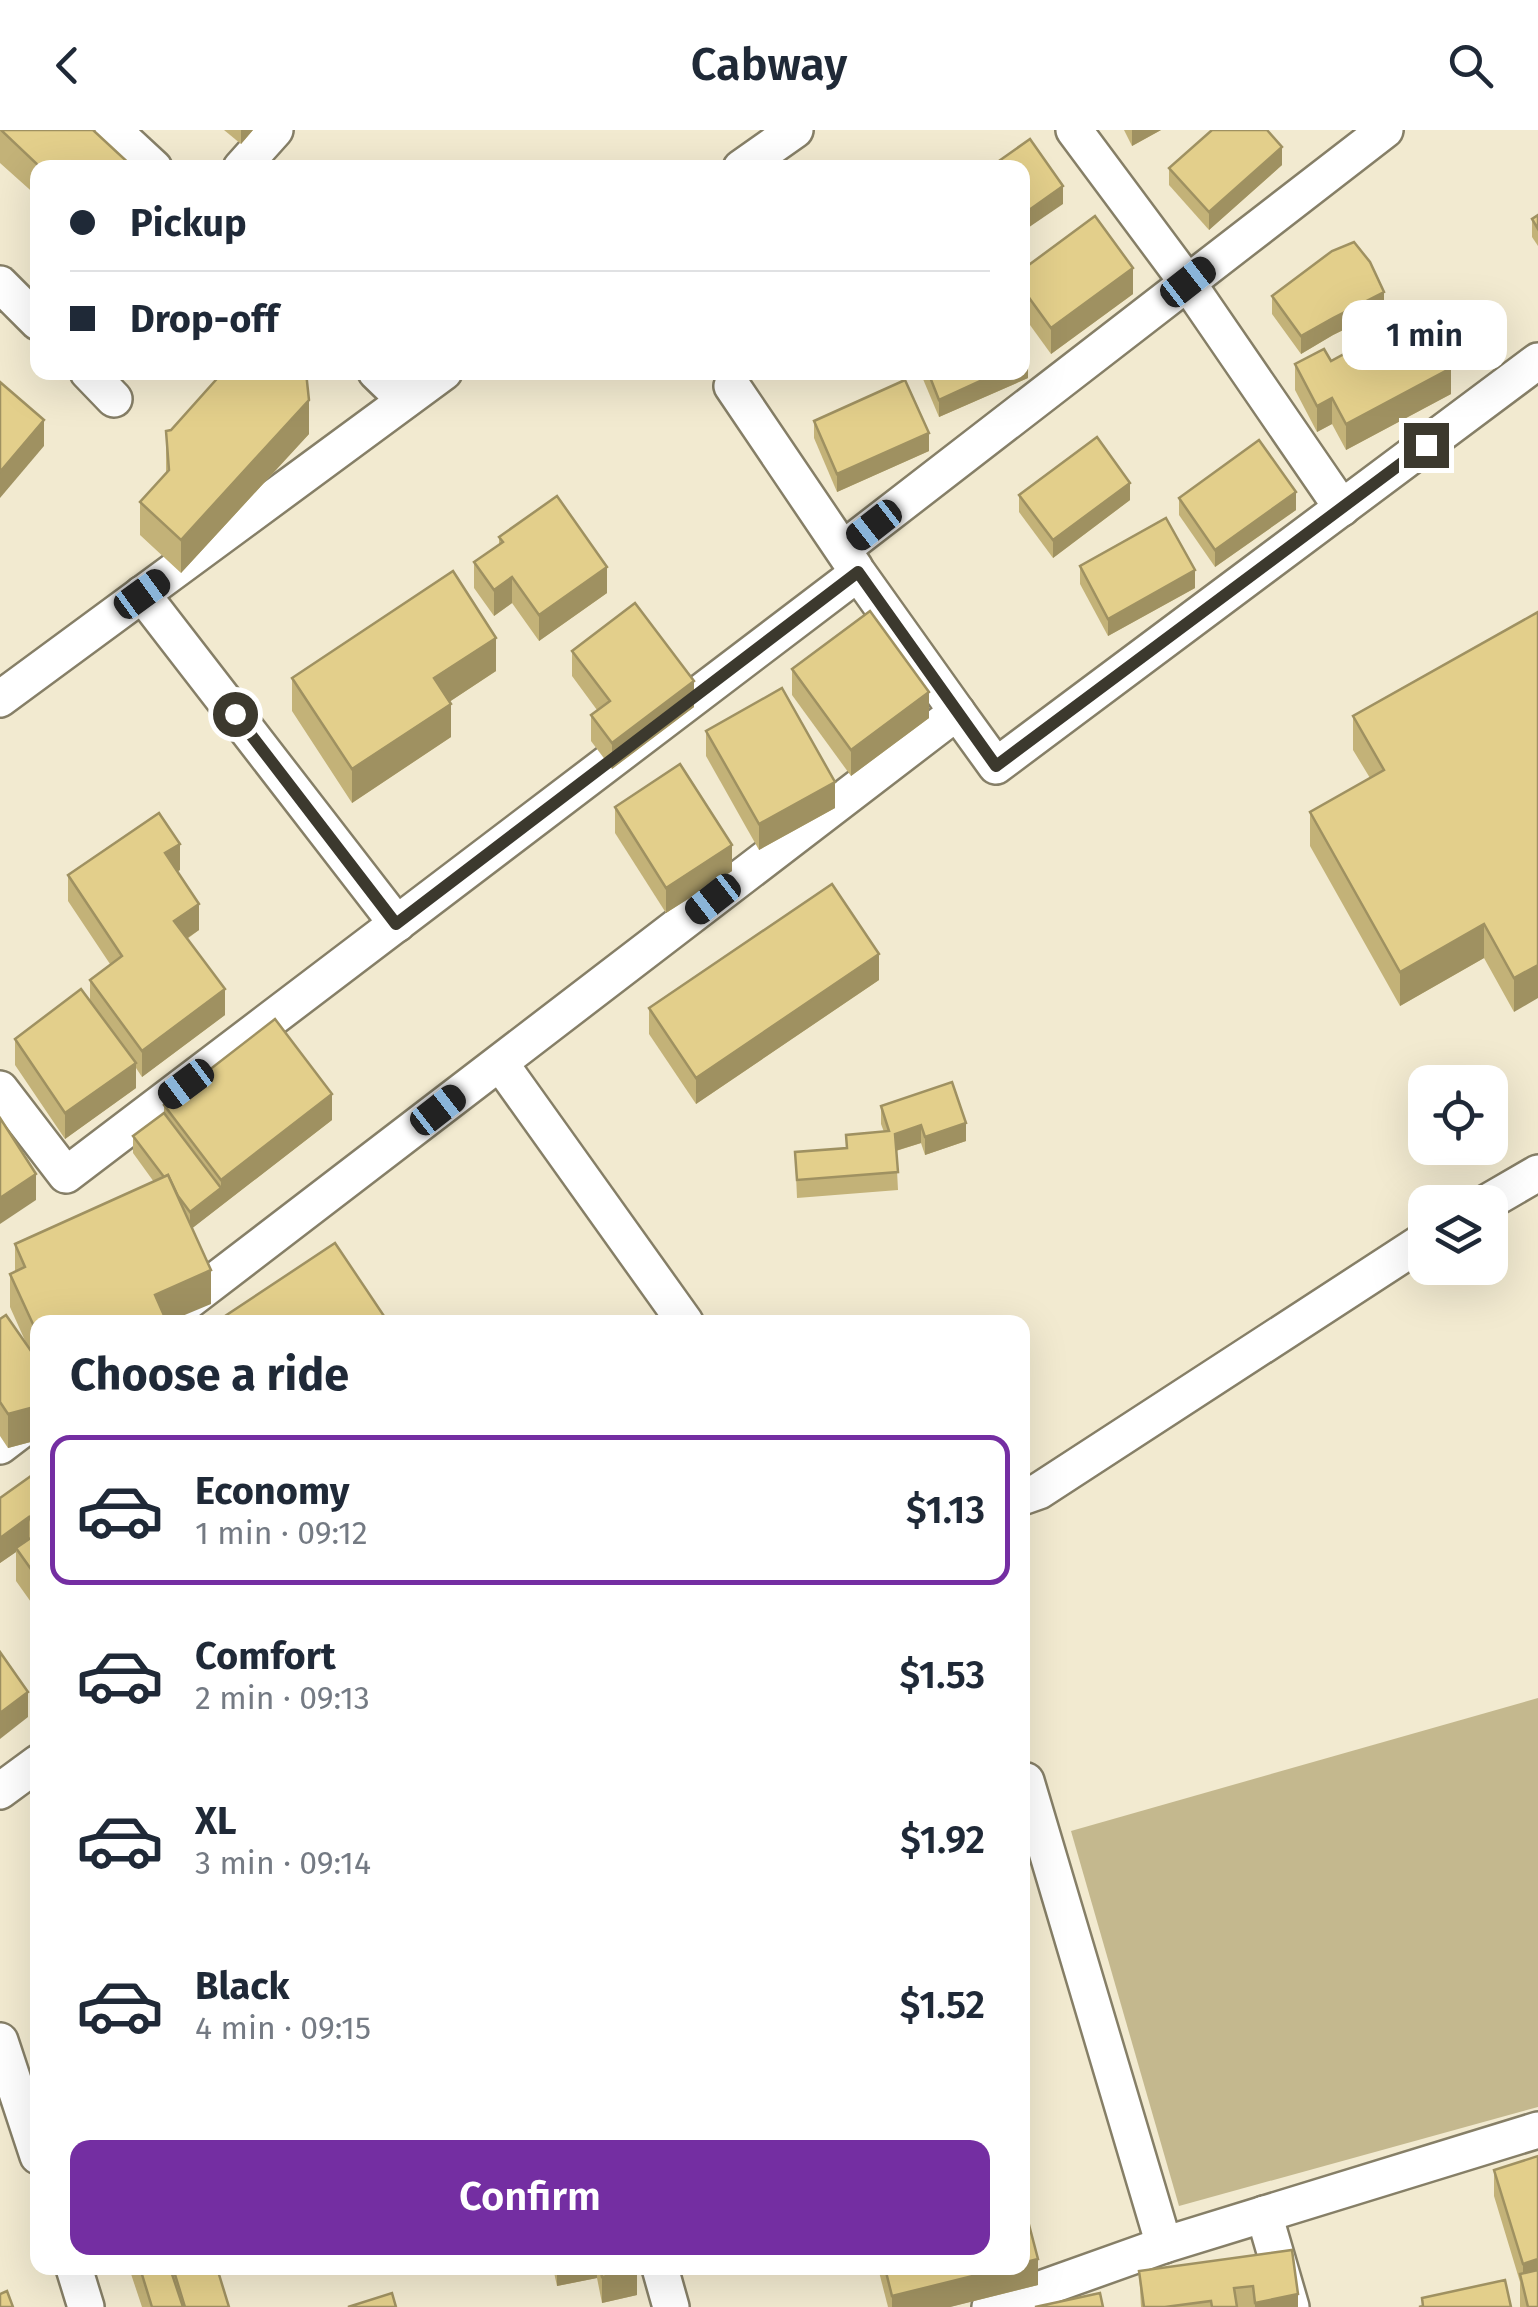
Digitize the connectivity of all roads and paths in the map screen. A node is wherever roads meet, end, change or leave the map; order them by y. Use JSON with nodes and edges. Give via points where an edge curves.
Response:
{"nodes":[{"id":1,"x":114,"y":130,"type":"edge"},
{"id":2,"x":275,"y":130,"type":"edge"},
{"id":3,"x":795,"y":130,"type":"edge"},
{"id":4,"x":1074,"y":130,"type":"edge"},
{"id":5,"x":1384,"y":130,"type":"edge"},
{"id":6,"x":146,"y":160,"type":"edge"},
{"id":7,"x":248,"y":160,"type":"edge"},
{"id":8,"x":752,"y":160,"type":"edge"},
{"id":9,"x":1188,"y":282,"type":"junction"},
{"id":10,"x":0,"y":284,"type":"edge"},
{"id":11,"x":30,"y":314,"type":"edge"},
{"id":12,"x":1538,"y":362,"type":"edge"},
{"id":13,"x":96,"y":380,"type":"edge"},
{"id":14,"x":385,"y":380,"type":"edge"},
{"id":15,"x":433,"y":380,"type":"edge"},
{"id":16,"x":732,"y":386,"type":"dead end"},
{"id":17,"x":114,"y":399,"type":"dead end"},
{"id":18,"x":406,"y":400,"type":"junction"},
{"id":19,"x":1342,"y":508,"type":"junction"},
{"id":20,"x":850,"y":561,"type":"junction"},
{"id":21,"x":142,"y":594,"type":"junction"},
{"id":22,"x":0,"y":699,"type":"edge"},
{"id":23,"x":957,"y":712,"type":"junction"},
{"id":24,"x":396,"y":924,"type":"junction"},
{"id":25,"x":500,"y":1063,"type":"junction"},
{"id":26,"x":0,"y":1088,"type":"edge"},
{"id":27,"x":1538,"y":1172,"type":"edge"},
{"id":28,"x":1508,"y":1190,"type":"edge"},
{"id":29,"x":1408,"y":1251,"type":"edge"},
{"id":30,"x":170,"y":1315,"type":"edge"},
{"id":31,"x":681,"y":1315,"type":"edge"},
{"id":32,"x":30,"y":1423,"type":"edge"},
{"id":33,"x":0,"y":1446,"type":"edge"},
{"id":34,"x":1030,"y":1494,"type":"edge"},
{"id":35,"x":30,"y":1769,"type":"edge"},
{"id":36,"x":0,"y":1791,"type":"edge"},
{"id":37,"x":1030,"y":1797,"type":"edge"},
{"id":38,"x":0,"y":2040,"type":"edge"},
{"id":39,"x":1538,"y":2130,"type":"edge"},
{"id":40,"x":30,"y":2132,"type":"edge"},
{"id":41,"x":1264,"y":2214,"type":"junction"},
{"id":42,"x":1164,"y":2245,"type":"junction"},
{"id":43,"x":76,"y":2275,"type":"edge"},
{"id":44,"x":662,"y":2275,"type":"edge"},
{"id":45,"x":86,"y":2307,"type":"edge"},
{"id":46,"x":671,"y":2307,"type":"edge"},
{"id":47,"x":990,"y":2307,"type":"edge"},
{"id":48,"x":1291,"y":2307,"type":"edge"}],
"edges":[{"from":1,"to":6,"type":"street"},
{"from":2,"to":7,"type":"street"},
{"from":3,"to":8,"type":"street"},
{"from":4,"to":9,"type":"street"},
{"from":5,"to":9,"type":"street"},
{"from":9,"to":19,"type":"street"},
{"from":9,"to":20,"type":"street"},
{"from":10,"to":11,"type":"street"},
{"from":12,"to":19,"type":"street"},
{"from":13,"to":17,"type":"street"},
{"from":14,"to":18,"type":"street"},
{"from":15,"to":18,"type":"street"},
{"from":16,"to":20,"type":"street"},
{"from":18,"to":21,"type":"street"},
{"from":19,"to":23,"type":"street","via":[[996,766]]},
{"from":20,"to":23,"type":"street"},
{"from":20,"to":24,"type":"street"},
{"from":21,"to":22,"type":"street"},
{"from":21,"to":24,"type":"street"},
{"from":23,"to":25,"type":"street"},
{"from":24,"to":26,"type":"street","via":[[66,1175]]},
{"from":25,"to":30,"type":"street"},
{"from":25,"to":31,"type":"street"},
{"from":27,"to":28,"type":"street"},
{"from":29,"to":34,"type":"street"},
{"from":32,"to":33,"type":"street"},
{"from":35,"to":36,"type":"street"},
{"from":37,"to":42,"type":"street"},
{"from":38,"to":40,"type":"street"},
{"from":39,"to":41,"type":"street"},
{"from":41,"to":42,"type":"street"},
{"from":41,"to":48,"type":"street"},
{"from":42,"to":47,"type":"street"},
{"from":43,"to":45,"type":"street"},
{"from":44,"to":46,"type":"street"}]}
